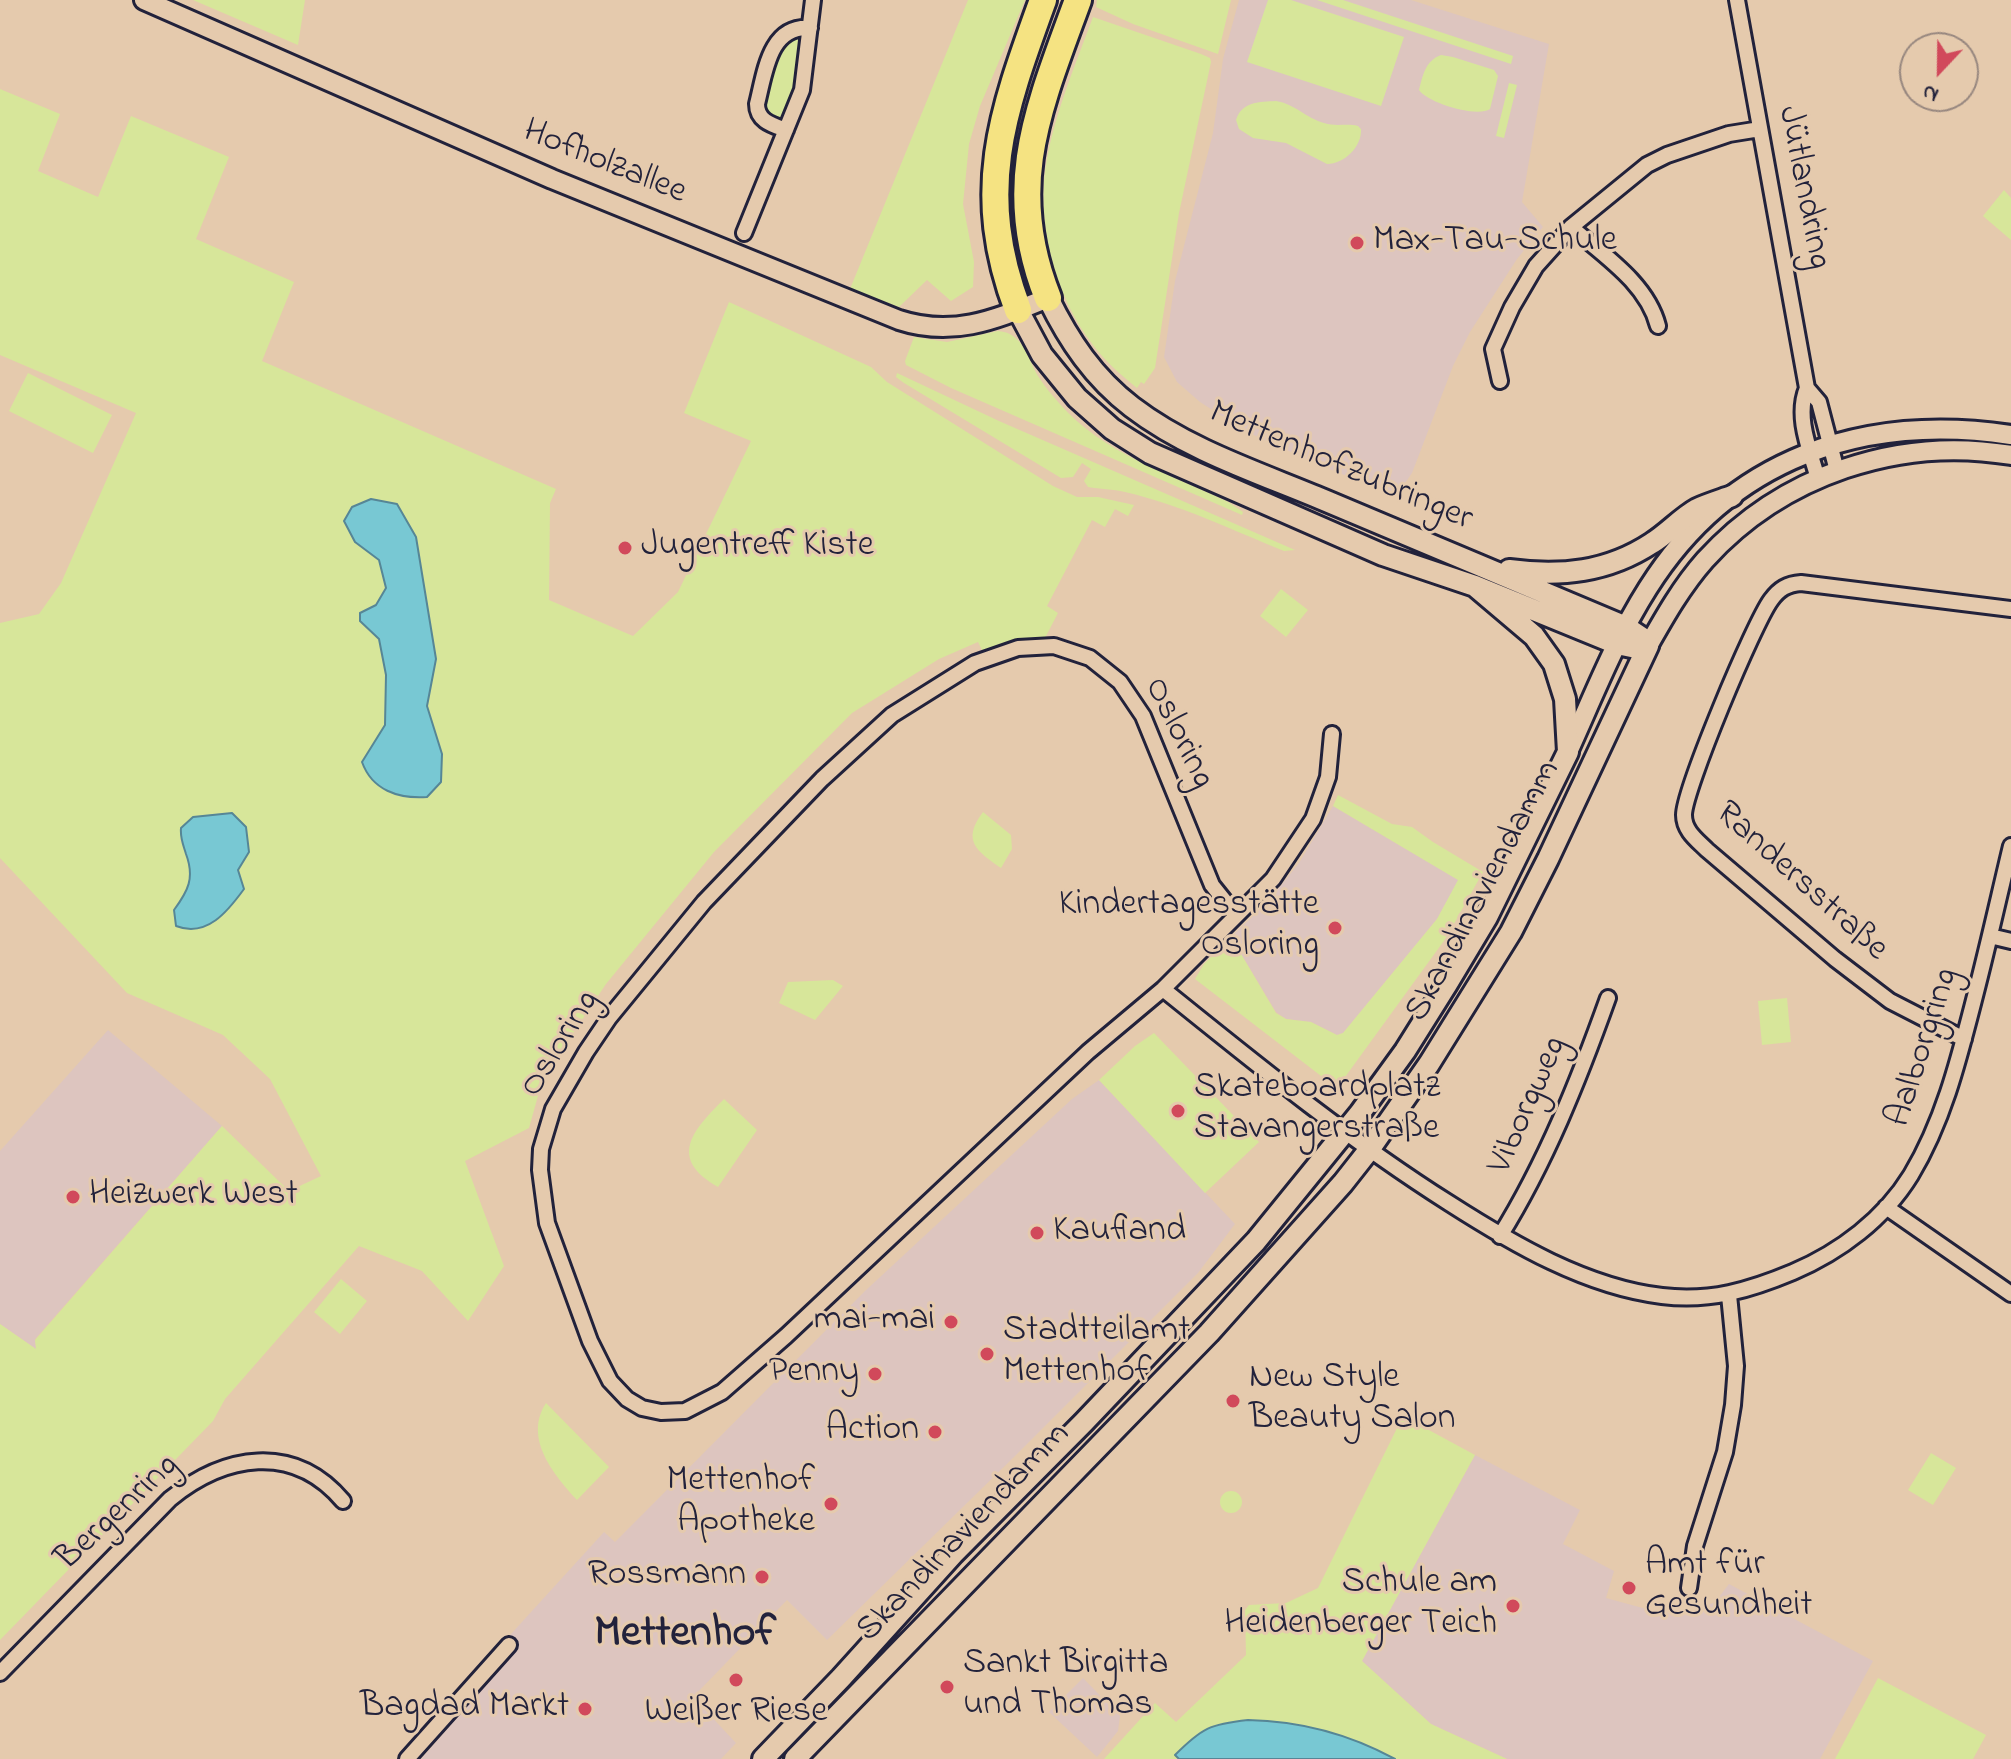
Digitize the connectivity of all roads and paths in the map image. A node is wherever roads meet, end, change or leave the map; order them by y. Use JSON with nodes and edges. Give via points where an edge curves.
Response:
{"nodes":[{"id":1,"x":144,"y":0,"type":"edge"},
{"id":2,"x":813,"y":0,"type":"edge"},
{"id":3,"x":1043,"y":0,"type":"edge"},
{"id":4,"x":1078,"y":0,"type":"edge"},
{"id":5,"x":1737,"y":0,"type":"edge"},
{"id":6,"x":810,"y":28,"type":"junction"},
{"id":7,"x":1760,"y":129,"type":"junction"},
{"id":8,"x":786,"y":130,"type":"junction"},
{"id":9,"x":1571,"y":227,"type":"junction"},
{"id":10,"x":744,"y":233,"type":"dead end"},
{"id":11,"x":1048,"y":298,"type":"junction"},
{"id":12,"x":1018,"y":310,"type":"junction"},
{"id":13,"x":1658,"y":326,"type":"dead end"},
{"id":14,"x":1500,"y":381,"type":"dead end"},
{"id":15,"x":1807,"y":388,"type":"junction"},
{"id":16,"x":2011,"y":435,"type":"edge"},
{"id":17,"x":1829,"y":446,"type":"junction"},
{"id":18,"x":1810,"y":452,"type":"junction"},
{"id":19,"x":2011,"y":455,"type":"edge"},
{"id":20,"x":1837,"y":471,"type":"junction"},
{"id":21,"x":1818,"y":479,"type":"junction"},
{"id":22,"x":1732,"y":496,"type":"junction"},
{"id":23,"x":1485,"y":567,"type":"junction"},
{"id":24,"x":1475,"y":586,"type":"junction"},
{"id":25,"x":2011,"y":609,"type":"edge"},
{"id":26,"x":1622,"y":636,"type":"junction"},
{"id":27,"x":1647,"y":648,"type":"junction"},
{"id":28,"x":1332,"y":734,"type":"dead end"},
{"id":29,"x":1568,"y":752,"type":"junction"},
{"id":30,"x":2011,"y":846,"type":"edge"},
{"id":31,"x":1236,"y":915,"type":"junction"},
{"id":32,"x":1990,"y":936,"type":"junction"},
{"id":33,"x":2011,"y":941,"type":"edge"},
{"id":34,"x":1163,"y":989,"type":"junction"},
{"id":35,"x":1608,"y":998,"type":"dead end"},
{"id":36,"x":1964,"y":1039,"type":"junction"},
{"id":37,"x":1344,"y":1134,"type":"junction"},
{"id":38,"x":1369,"y":1150,"type":"junction"},
{"id":39,"x":1886,"y":1207,"type":"junction"},
{"id":40,"x":1500,"y":1236,"type":"junction"},
{"id":41,"x":2011,"y":1294,"type":"edge"},
{"id":42,"x":1729,"y":1295,"type":"junction"},
{"id":43,"x":343,"y":1501,"type":"dead end"},
{"id":44,"x":1689,"y":1588,"type":"dead end"},
{"id":45,"x":509,"y":1645,"type":"dead end"},
{"id":46,"x":0,"y":1673,"type":"edge"},
{"id":47,"x":407,"y":1759,"type":"edge"},
{"id":48,"x":763,"y":1759,"type":"edge"},
{"id":49,"x":795,"y":1759,"type":"edge"}],
"edges":[{"from":1,"to":12,"type":"street","name":"Hofholzallee","via":[[552,179],[899,320],[948,329]]},
{"from":2,"to":6,"type":"street"},
{"from":3,"to":12,"type":"highway","via":[[1005,112],[994,189],[1001,256]]},
{"from":4,"to":11,"type":"highway","via":[[1038,114],[1027,170],[1027,223]]},
{"from":5,"to":7,"type":"street","name":"Jütlandring"},
{"from":6,"to":8,"type":"street","via":[[804,82]]},
{"from":6,"to":8,"type":"street","via":[[793,29],[775,43],[757,104],[762,119]]},
{"from":7,"to":9,"type":"street","via":[[1729,134],[1647,165]]},
{"from":7,"to":15,"type":"street","name":"Jütlandring"},
{"from":8,"to":10,"type":"street"},
{"from":9,"to":13,"type":"street","via":[[1636,284]]},
{"from":9,"to":14,"type":"street","via":[[1536,266],[1512,307],[1493,349]]},
{"from":11,"to":12,"type":"street","name":"Hofholzallee"},
{"from":11,"to":23,"type":"main road","name":"Mettenhofzubringer","via":[[1096,375],[1158,425]]},
{"from":12,"to":24,"type":"main road","name":"Mettenhofzubringer","via":[[1063,383],[1094,415],[1141,448],[1383,555]]},
{"from":15,"to":17,"type":"street","name":"Jütlandring","via":[[1819,402]]},
{"from":15,"to":18,"type":"street","name":"Jütlandring","via":[[1801,403]]},
{"from":16,"to":17,"type":"street","name":"Skandinaviendamm","via":[[1925,429]]},
{"from":17,"to":18,"type":"street","name":"Skandinaviendamm"},
{"from":17,"to":20,"type":"street","name":"Jütlandring"},
{"from":18,"to":21,"type":"street","name":"Jütlandring"},
{"from":18,"to":22,"type":"street","name":"Skandinaviendamm"},
{"from":19,"to":20,"type":"street","name":"Skandinaviendamm","via":[[1921,451]]},
{"from":20,"to":21,"type":"street","name":"Skandinaviendamm"},
{"from":21,"to":27,"type":"street","name":"Skandinaviendamm","via":[[1767,507],[1707,558]]},
{"from":22,"to":23,"type":"main road","via":[[1696,510],[1653,543],[1599,568],[1550,574]]},
{"from":22,"to":26,"type":"street","name":"Skandinaviendamm","via":[[1666,562]]},
{"from":23,"to":26,"type":"main road","name":"Mettenhofzubringer"},
{"from":24,"to":26,"type":"main road","name":"Mettenhofzubringer"},
{"from":24,"to":29,"type":"main road","name":"Skandinaviendamm","via":[[1534,636],[1554,664],[1565,699]]},
{"from":25,"to":36,"type":"street","name":"Randersstraße","via":[[1801,583],[1780,589],[1747,650],[1689,789],[1684,816],[1690,833],[1707,850],[1835,959],[1890,1001]]},
{"from":26,"to":27,"type":"main road","name":"Mettenhofzubringer","via":[[1641,637]]},
{"from":26,"to":29,"type":"street","name":"Skandinaviendamm"},
{"from":27,"to":38,"type":"main road","name":"Skandinaviendamm","via":[[1511,932]]},
{"from":28,"to":31,"type":"street","name":"Osloring","via":[[1326,788],[1313,819],[1273,879]]},
{"from":29,"to":37,"type":"main road","name":"Skandinaviendamm","via":[[1487,917],[1405,1051]]},
{"from":30,"to":32,"type":"street","name":"Aalborgring"},
{"from":31,"to":34,"type":"street","name":"Osloring"},
{"from":31,"to":34,"type":"street","name":"Osloring","via":[[1212,885],[1143,716],[1120,682],[1090,658],[1054,646],[1018,648],[975,663],[892,715],[704,902],[609,1018],[553,1109],[541,1149],[547,1223],[610,1381],[627,1399],[661,1412],[685,1411],[722,1392],[1097,1043]]},
{"from":32,"to":33,"type":"street"},
{"from":32,"to":36,"type":"street","name":"Aalborgring"},
{"from":34,"to":37,"type":"street","name":"Aalborgring"},
{"from":35,"to":40,"type":"street","name":"Viborgweg","via":[[1540,1164]]},
{"from":36,"to":39,"type":"street","name":"Aalborgring","via":[[1933,1133],[1909,1179]]},
{"from":37,"to":38,"type":"street","name":"Aalborgring"},
{"from":37,"to":48,"type":"main road","name":"Skandinaviendamm","via":[[1226,1274],[953,1554]]},
{"from":38,"to":40,"type":"street","name":"Aalborgring"},
{"from":38,"to":49,"type":"main road","name":"Skandinaviendamm","via":[[1209,1333]]},
{"from":39,"to":41,"type":"street"},
{"from":39,"to":42,"type":"street","name":"Aalborgring","via":[[1824,1257]]},
{"from":40,"to":42,"type":"street","name":"Aalborgring","via":[[1570,1269],[1632,1290],[1665,1297]]},
{"from":42,"to":44,"type":"street","via":[[1736,1366],[1733,1405]]},
{"from":43,"to":46,"type":"street","name":"Bergenring","via":[[323,1481],[284,1464],[244,1462],[202,1476],[170,1499]]},
{"from":45,"to":47,"type":"street"}]}
